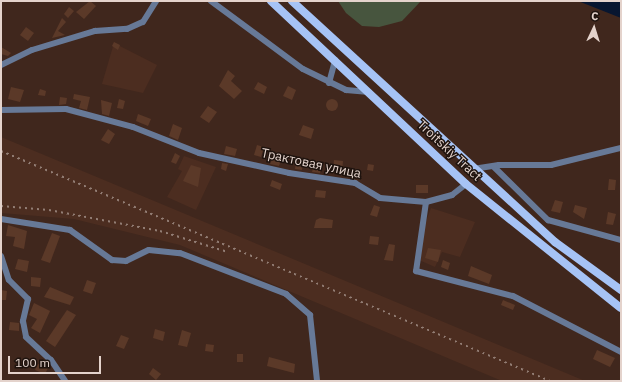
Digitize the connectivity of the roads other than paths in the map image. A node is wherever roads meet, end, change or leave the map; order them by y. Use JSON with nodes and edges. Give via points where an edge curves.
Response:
{"nodes":[{"id":1,"x":156,"y":1,"type":"edge"},
{"id":2,"x":211,"y":1,"type":"edge"},
{"id":3,"x":270,"y":1,"type":"edge"},
{"id":4,"x":292,"y":1,"type":"edge"},
{"id":5,"x":335,"y":60,"type":"junction"},
{"id":6,"x":1,"y":65,"type":"edge"},
{"id":7,"x":329,"y":83,"type":"junction"},
{"id":8,"x":369,"y":92,"type":"junction"},
{"id":9,"x":1,"y":110,"type":"edge"},
{"id":10,"x":621,"y":148,"type":"edge"},
{"id":11,"x":494,"y":167,"type":"junction"},
{"id":12,"x":473,"y":169,"type":"junction"},
{"id":13,"x":466,"y":184,"type":"junction"},
{"id":14,"x":426,"y":202,"type":"junction"},
{"id":15,"x":1,"y":219,"type":"edge"},
{"id":16,"x":621,"y":240,"type":"edge"},
{"id":17,"x":1,"y":256,"type":"edge"},
{"id":18,"x":621,"y":290,"type":"edge"},
{"id":19,"x":621,"y":308,"type":"edge"},
{"id":20,"x":621,"y":352,"type":"edge"},
{"id":21,"x":65,"y":381,"type":"edge"},
{"id":22,"x":317,"y":381,"type":"edge"}],
"edges":[{"from":1,"to":6,"type":"street","via":[[143,22],[127,29],[89,33],[32,50]]},
{"from":2,"to":7,"type":"street","via":[[297,65]]},
{"from":3,"to":5,"type":"main road","name":"Troitskiy Tract"},
{"from":4,"to":12,"type":"main road","name":"Troitskiy Tract"},
{"from":5,"to":7,"type":"street"},
{"from":5,"to":8,"type":"main road","name":"Troitskiy Tract"},
{"from":7,"to":8,"type":"street","via":[[346,90]]},
{"from":8,"to":13,"type":"main road","name":"Troitskiy Tract"},
{"from":9,"to":14,"type":"street","name":"Трактовая улица","via":[[66,109],[134,127],[199,153],[289,173],[356,183],[380,198]]},
{"from":10,"to":11,"type":"street","via":[[551,165]]},
{"from":11,"to":12,"type":"street"},
{"from":11,"to":16,"type":"street","via":[[548,220]]},
{"from":12,"to":18,"type":"main road","name":"Troitskiy Tract","via":[[555,242]]},
{"from":13,"to":14,"type":"street","via":[[452,195]]},
{"from":13,"to":19,"type":"main road","name":"Troitskiy Tract"},
{"from":14,"to":20,"type":"street","via":[[419,232],[416,271],[513,296]]},
{"from":15,"to":22,"type":"street","via":[[70,230],[112,260],[126,261],[149,250],[180,253],[286,294],[310,315]]},
{"from":17,"to":21,"type":"street","via":[[9,280],[28,299],[23,320],[26,337],[51,360]]}]}
